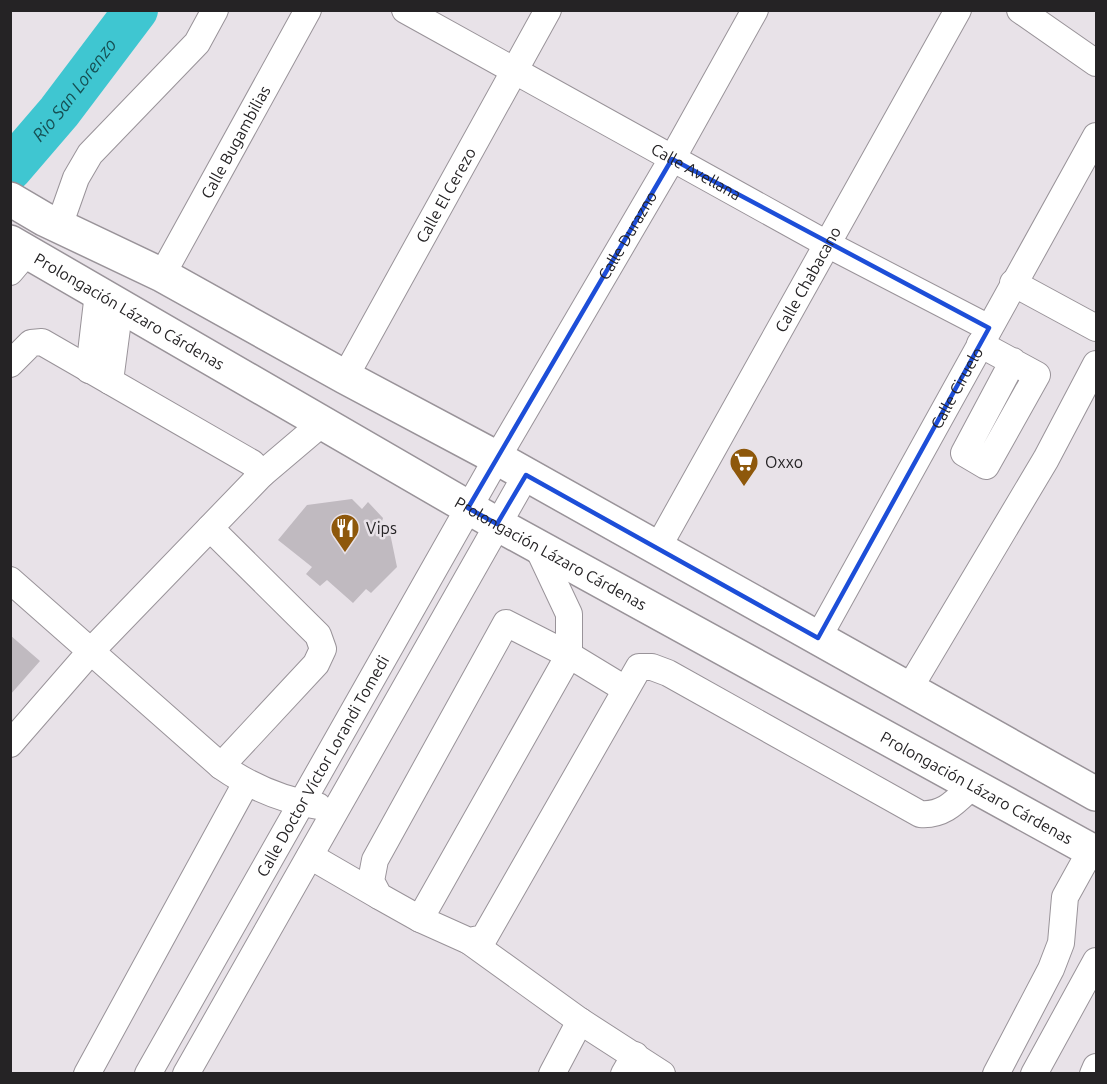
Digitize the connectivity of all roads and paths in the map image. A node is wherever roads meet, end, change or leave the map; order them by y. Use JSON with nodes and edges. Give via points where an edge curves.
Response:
{"nodes":[{"id":1,"x":215,"y":10,"type":"edge"},
{"id":2,"x":308,"y":10,"type":"edge"},
{"id":3,"x":405,"y":10,"type":"edge"},
{"id":4,"x":548,"y":10,"type":"edge"},
{"id":5,"x":755,"y":10,"type":"edge"},
{"id":6,"x":958,"y":10,"type":"edge"},
{"id":7,"x":1020,"y":10,"type":"edge"},
{"id":8,"x":1096,"y":63,"type":"edge"},
{"id":9,"x":513,"y":70,"type":"junction"},
{"id":10,"x":1096,"y":136,"type":"edge"},
{"id":11,"x":672,"y":159,"type":"junction"},
{"id":12,"x":10,"y":199,"type":"edge"},
{"id":13,"x":52,"y":222,"type":"junction"},
{"id":14,"x":827,"y":244,"type":"junction"},
{"id":15,"x":16,"y":253,"type":"edge"},
{"id":16,"x":162,"y":275,"type":"junction"},
{"id":17,"x":1013,"y":283,"type":"junction"},
{"id":18,"x":109,"y":299,"type":"junction"},
{"id":19,"x":1096,"y":328,"type":"edge"},
{"id":20,"x":984,"y":336,"type":"junction"},
{"id":21,"x":1012,"y":361,"type":"dead end"},
{"id":22,"x":10,"y":364,"type":"edge"},
{"id":23,"x":1096,"y":364,"type":"edge"},
{"id":24,"x":99,"y":376,"type":"junction"},
{"id":25,"x":345,"y":377,"type":"junction"},
{"id":26,"x":314,"y":419,"type":"junction"},
{"id":27,"x":496,"y":458,"type":"junction"},
{"id":28,"x":257,"y":468,"type":"junction"},
{"id":29,"x":526,"y":475,"type":"junction"},
{"id":30,"x":468,"y":507,"type":"junction"},
{"id":31,"x":498,"y":524,"type":"junction"},
{"id":32,"x":210,"y":528,"type":"junction"},
{"id":33,"x":537,"y":546,"type":"junction"},
{"id":34,"x":657,"y":549,"type":"junction"},
{"id":35,"x":10,"y":580,"type":"edge"},
{"id":36,"x":818,"y":639,"type":"junction"},
{"id":37,"x":91,"y":651,"type":"junction"},
{"id":38,"x":569,"y":655,"type":"junction"},
{"id":39,"x":625,"y":689,"type":"junction"},
{"id":40,"x":909,"y":689,"type":"junction"},
{"id":41,"x":10,"y":744,"type":"edge"},
{"id":42,"x":221,"y":766,"type":"junction"},
{"id":43,"x":246,"y":783,"type":"junction"},
{"id":44,"x":973,"y":785,"type":"junction"},
{"id":45,"x":1096,"y":794,"type":"edge"},
{"id":46,"x":301,"y":803,"type":"junction"},
{"id":47,"x":337,"y":807,"type":"junction"},
{"id":48,"x":1094,"y":852,"type":"edge"},
{"id":49,"x":310,"y":856,"type":"junction"},
{"id":50,"x":379,"y":896,"type":"junction"},
{"id":51,"x":420,"y":919,"type":"junction"},
{"id":52,"x":469,"y":941,"type":"junction"},
{"id":53,"x":1096,"y":961,"type":"edge"},
{"id":54,"x":580,"y":1021,"type":"junction"},
{"id":55,"x":630,"y":1064,"type":"edge"},
{"id":56,"x":1096,"y":1067,"type":"edge"},
{"id":57,"x":87,"y":1074,"type":"edge"},
{"id":58,"x":148,"y":1074,"type":"edge"},
{"id":59,"x":186,"y":1074,"type":"edge"},
{"id":60,"x":552,"y":1074,"type":"edge"},
{"id":61,"x":662,"y":1074,"type":"edge"},
{"id":62,"x":996,"y":1074,"type":"edge"},
{"id":63,"x":1034,"y":1074,"type":"edge"},
{"id":64,"x":1093,"y":1074,"type":"edge"}],
"edges":[{"from":1,"to":13,"type":"street","via":[[197,43],[90,154]]},
{"from":2,"to":16,"type":"street","name":"Calle Bugambilias"},
{"from":3,"to":9,"type":"street","name":"Calle Avellana"},
{"from":4,"to":9,"type":"street","name":"Calle El Cerezo"},
{"from":5,"to":11,"type":"street","name":"Calle Durazno"},
{"from":6,"to":14,"type":"street","name":"Calle Chabacano"},
{"from":7,"to":8,"type":"street"},
{"from":9,"to":11,"type":"street","name":"Calle Avellana"},
{"from":9,"to":25,"type":"street","name":"Calle El Cerezo"},
{"from":10,"to":17,"type":"street","name":"Calle Ciruelo"},
{"from":11,"to":14,"type":"street","name":"Calle Avellana"},
{"from":11,"to":27,"type":"street","name":"Calle Durazno"},
{"from":12,"to":13,"type":"main road"},
{"from":13,"to":16,"type":"main road"},
{"from":14,"to":20,"type":"street","name":"Calle Avellana"},
{"from":14,"to":34,"type":"street","name":"Calle Chabacano"},
{"from":15,"to":18,"type":"main road","name":"Prolongación Lázaro Cárdenas"},
{"from":16,"to":25,"type":"main road"},
{"from":17,"to":19,"type":"street"},
{"from":17,"to":20,"type":"street","name":"Calle Ciruelo"},
{"from":18,"to":24,"type":"street"},
{"from":18,"to":26,"type":"main road","name":"Prolongación Lázaro Cárdenas"},
{"from":20,"to":21,"type":"street","name":"Calle Avellana"},
{"from":20,"to":36,"type":"street","name":"Calle Ciruelo"},
{"from":22,"to":24,"type":"street","via":[[31,343],[42,342]]},
{"from":23,"to":40,"type":"street","via":[[1046,459]]},
{"from":24,"to":28,"type":"street"},
{"from":25,"to":27,"type":"main road"},
{"from":26,"to":28,"type":"street"},
{"from":26,"to":30,"type":"main road","name":"Prolongación Lázaro Cárdenas"},
{"from":27,"to":29,"type":"main road"},
{"from":27,"to":30,"type":"street","name":"Calle Doctor Víctor Lorandi Tomedi"},
{"from":28,"to":32,"type":"street"},
{"from":29,"to":31,"type":"street","name":"Calle Doctor Víctor Lorandi Tomedi"},
{"from":29,"to":34,"type":"main road"},
{"from":30,"to":31,"type":"main road","name":"Prolongación Lázaro Cárdenas"},
{"from":30,"to":46,"type":"street","name":"Calle Doctor Víctor Lorandi Tomedi"},
{"from":31,"to":33,"type":"main road","name":"Prolongación Lázaro Cárdenas"},
{"from":31,"to":47,"type":"street","name":"Calle Doctor Víctor Lorandi Tomedi"},
{"from":32,"to":37,"type":"street"},
{"from":32,"to":42,"type":"street","via":[[318,635],[323,649],[316,664]]},
{"from":33,"to":38,"type":"street","via":[[569,614]]},
{"from":33,"to":44,"type":"main road","name":"Prolongación Lázaro Cárdenas"},
{"from":34,"to":36,"type":"main road"},
{"from":35,"to":37,"type":"street"},
{"from":36,"to":40,"type":"main road"},
{"from":37,"to":41,"type":"street"},
{"from":37,"to":42,"type":"street"},
{"from":38,"to":39,"type":"street"},
{"from":38,"to":50,"type":"street","via":[[506,623],[375,860],[371,881]]},
{"from":38,"to":51,"type":"street"},
{"from":39,"to":44,"type":"street","via":[[639,667],[652,667],[920,814],[944,812]]},
{"from":39,"to":52,"type":"street","via":[[494,924],[484,938]]},
{"from":40,"to":45,"type":"main road"},
{"from":42,"to":43,"type":"street"},
{"from":43,"to":46,"type":"street"},
{"from":43,"to":57,"type":"street"},
{"from":44,"to":48,"type":"main road","name":"Prolongación Lázaro Cárdenas"},
{"from":46,"to":47,"type":"street"},
{"from":46,"to":58,"type":"street","name":"Calle Doctor Víctor Lorandi Tomedi"},
{"from":47,"to":49,"type":"street","name":"Calle Doctor Víctor Lorandi Tomedi"},
{"from":48,"to":62,"type":"street","via":[[1065,897],[1061,943],[1051,969]]},
{"from":49,"to":50,"type":"street"},
{"from":49,"to":59,"type":"street","name":"Calle Doctor Víctor Lorandi Tomedi"},
{"from":50,"to":51,"type":"street"},
{"from":51,"to":52,"type":"street"},
{"from":52,"to":54,"type":"street"},
{"from":53,"to":63,"type":"street"},
{"from":54,"to":55,"type":"street"},
{"from":54,"to":60,"type":"street"},
{"from":55,"to":61,"type":"street"},
{"from":56,"to":64,"type":"street"}]}
